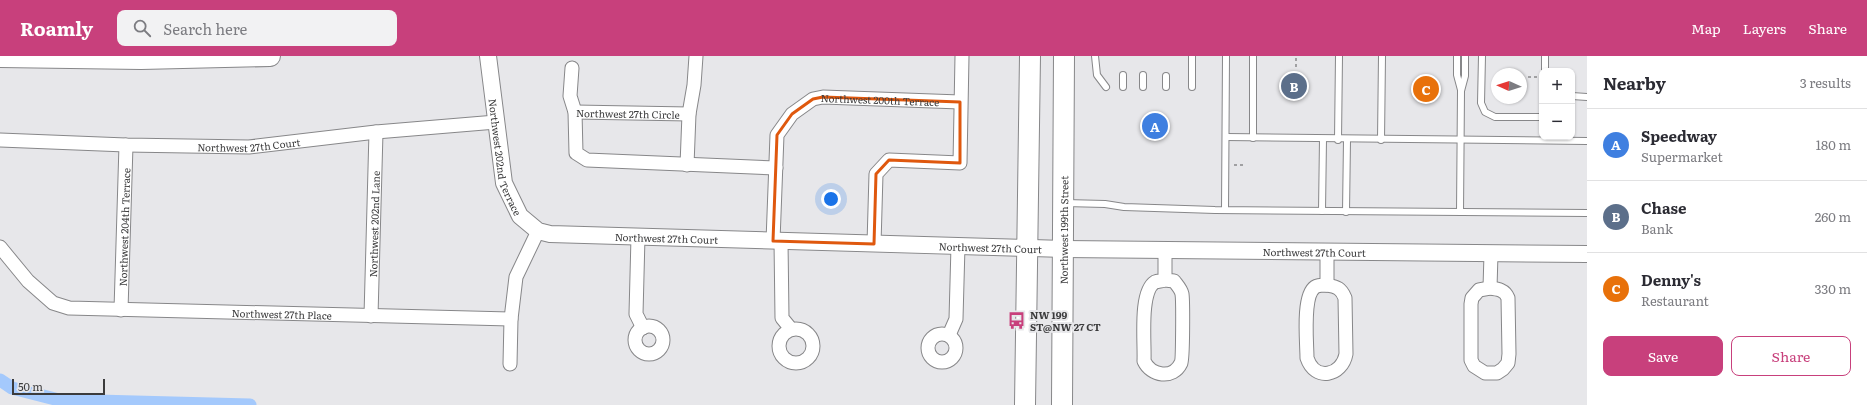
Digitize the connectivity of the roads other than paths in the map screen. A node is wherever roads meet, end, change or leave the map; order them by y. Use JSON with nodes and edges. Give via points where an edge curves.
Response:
{"nodes":[{"id":1,"x":270,"y":56,"type":"edge"},
{"id":2,"x":488,"y":56,"type":"edge"},
{"id":3,"x":696,"y":56,"type":"edge"},
{"id":4,"x":962,"y":56,"type":"edge"},
{"id":5,"x":1030,"y":56,"type":"edge"},
{"id":6,"x":1064,"y":56,"type":"edge"},
{"id":7,"x":1095,"y":56,"type":"edge"},
{"id":8,"x":1192,"y":56,"type":"edge"},
{"id":9,"x":1226,"y":56,"type":"edge"},
{"id":10,"x":1253,"y":56,"type":"edge"},
{"id":11,"x":1339,"y":56,"type":"edge"},
{"id":12,"x":1382,"y":56,"type":"edge"},
{"id":13,"x":1450,"y":56,"type":"edge"},
{"id":14,"x":1465,"y":56,"type":"edge"},
{"id":15,"x":1482,"y":56,"type":"edge"},
{"id":16,"x":1545,"y":56,"type":"edge"},
{"id":17,"x":0,"y":57,"type":"edge"},
{"id":18,"x":1457,"y":57,"type":"edge"},
{"id":19,"x":572,"y":68,"type":"dead end"},
{"id":20,"x":1545,"y":68,"type":"edge"},
{"id":21,"x":1123,"y":75,"type":"dead end"},
{"id":22,"x":1143,"y":75,"type":"dead end"},
{"id":23,"x":1166,"y":76,"type":"dead end"},
{"id":24,"x":1106,"y":87,"type":"dead end"},
{"id":25,"x":1123,"y":87,"type":"dead end"},
{"id":26,"x":1143,"y":87,"type":"dead end"},
{"id":27,"x":1166,"y":87,"type":"dead end"},
{"id":28,"x":1192,"y":87,"type":"dead end"},
{"id":29,"x":1461,"y":91,"type":"junction"},
{"id":30,"x":1575,"y":96,"type":"edge"},
{"id":31,"x":1587,"y":97,"type":"edge"},
{"id":32,"x":960,"y":102,"type":"junction"},
{"id":33,"x":575,"y":112,"type":"junction"},
{"id":34,"x":689,"y":114,"type":"junction"},
{"id":35,"x":1539,"y":117,"type":"edge"},
{"id":36,"x":496,"y":122,"type":"junction"},
{"id":37,"x":376,"y":132,"type":"junction"},
{"id":38,"x":1226,"y":137,"type":"junction"},
{"id":39,"x":1253,"y":138,"type":"junction"},
{"id":40,"x":1323,"y":139,"type":"junction"},
{"id":41,"x":1539,"y":139,"type":"edge"},
{"id":42,"x":0,"y":140,"type":"edge"},
{"id":43,"x":1338,"y":140,"type":"junction"},
{"id":44,"x":1347,"y":140,"type":"junction"},
{"id":45,"x":1381,"y":140,"type":"junction"},
{"id":46,"x":1460,"y":140,"type":"junction"},
{"id":47,"x":1566,"y":140,"type":"edge"},
{"id":48,"x":1587,"y":141,"type":"edge"},
{"id":49,"x":126,"y":145,"type":"junction"},
{"id":50,"x":687,"y":165,"type":"junction"},
{"id":51,"x":776,"y":168,"type":"junction"},
{"id":52,"x":1063,"y":203,"type":"junction"},
{"id":53,"x":1225,"y":210,"type":"junction"},
{"id":54,"x":1322,"y":211,"type":"junction"},
{"id":55,"x":1346,"y":212,"type":"junction"},
{"id":56,"x":1460,"y":212,"type":"junction"},
{"id":57,"x":1587,"y":213,"type":"edge"},
{"id":58,"x":538,"y":231,"type":"junction"},
{"id":59,"x":638,"y":237,"type":"junction"},
{"id":60,"x":777,"y":241,"type":"junction"},
{"id":61,"x":874,"y":244,"type":"junction"},
{"id":62,"x":958,"y":246,"type":"junction"},
{"id":63,"x":0,"y":247,"type":"edge"},
{"id":64,"x":1028,"y":248,"type":"junction"},
{"id":65,"x":1064,"y":250,"type":"junction"},
{"id":66,"x":1165,"y":250,"type":"junction"},
{"id":67,"x":1327,"y":252,"type":"junction"},
{"id":68,"x":1491,"y":254,"type":"junction"},
{"id":69,"x":1587,"y":254,"type":"edge"},
{"id":70,"x":1165,"y":280,"type":"junction"},
{"id":71,"x":1327,"y":285,"type":"junction"},
{"id":72,"x":1490,"y":288,"type":"junction"},
{"id":73,"x":122,"y":310,"type":"junction"},
{"id":74,"x":371,"y":316,"type":"junction"},
{"id":75,"x":511,"y":320,"type":"junction"},
{"id":76,"x":643,"y":328,"type":"dead end"},
{"id":77,"x":790,"y":329,"type":"dead end"},
{"id":78,"x":949,"y":335,"type":"dead end"},
{"id":79,"x":510,"y":364,"type":"dead end"},
{"id":80,"x":1025,"y":405,"type":"edge"},
{"id":81,"x":1062,"y":405,"type":"edge"}],
"edges":[{"from":1,"to":17,"type":"main road","via":[[141,59]]},
{"from":2,"to":36,"type":"street","name":"Northwest 202nd Terrace"},
{"from":3,"to":34,"type":"street"},
{"from":4,"to":32,"type":"street"},
{"from":5,"to":64,"type":"main road"},
{"from":6,"to":52,"type":"main road","name":"Northwest 199th Street"},
{"from":7,"to":24,"type":"lane","via":[[1097,75]]},
{"from":8,"to":28,"type":"lane"},
{"from":9,"to":38,"type":"lane"},
{"from":10,"to":39,"type":"lane"},
{"from":11,"to":43,"type":"lane"},
{"from":12,"to":45,"type":"lane"},
{"from":13,"to":18,"type":"lane"},
{"from":14,"to":29,"type":"lane","via":[[1465,76]]},
{"from":15,"to":35,"type":"lane","via":[[1481,102],[1485,112],[1495,117]]},
{"from":16,"to":20,"type":"lane"},
{"from":18,"to":29,"type":"lane","via":[[1457,75]]},
{"from":19,"to":33,"type":"street","via":[[570,96]]},
{"from":21,"to":25,"type":"lane"},
{"from":22,"to":26,"type":"lane"},
{"from":23,"to":27,"type":"lane"},
{"from":29,"to":46,"type":"lane"},
{"from":30,"to":31,"type":"lane"},
{"from":32,"to":51,"type":"street","name":"Northwest 200th Terrace","via":[[823,97],[813,99],[792,114],[777,135]]},
{"from":32,"to":61,"type":"street","via":[[960,163],[889,160],[876,174]]},
{"from":33,"to":34,"type":"street","name":"Northwest 27th Circle"},
{"from":33,"to":50,"type":"street","name":"Northwest 27th Circle","via":[[576,153],[587,160]]},
{"from":34,"to":50,"type":"street","name":"Northwest 27th Circle"},
{"from":36,"to":37,"type":"street","name":"Northwest 27th Court"},
{"from":36,"to":58,"type":"street","name":"Northwest 202nd Terrace","via":[[504,183],[520,216]]},
{"from":37,"to":49,"type":"street","name":"Northwest 27th Court","via":[[249,147]]},
{"from":37,"to":74,"type":"street","name":"Northwest 202nd Lane"},
{"from":38,"to":39,"type":"lane"},
{"from":38,"to":53,"type":"lane"},
{"from":39,"to":40,"type":"lane"},
{"from":40,"to":43,"type":"lane"},
{"from":40,"to":54,"type":"lane"},
{"from":41,"to":46,"type":"lane"},
{"from":42,"to":49,"type":"street","name":"Northwest 27th Court"},
{"from":43,"to":44,"type":"lane"},
{"from":44,"to":45,"type":"lane"},
{"from":44,"to":55,"type":"lane"},
{"from":45,"to":46,"type":"lane"},
{"from":46,"to":56,"type":"lane"},
{"from":47,"to":48,"type":"lane"},
{"from":49,"to":73,"type":"street","name":"Northwest 204th Terrace"},
{"from":50,"to":51,"type":"street","name":"Northwest 27th Circle"},
{"from":51,"to":60,"type":"street","name":"Northwest 200th Terrace"},
{"from":52,"to":53,"type":"lane","via":[[1105,204],[1124,208]]},
{"from":52,"to":65,"type":"main road","name":"Northwest 199th Street"},
{"from":53,"to":54,"type":"lane"},
{"from":54,"to":55,"type":"lane"},
{"from":55,"to":56,"type":"lane"},
{"from":56,"to":57,"type":"lane"},
{"from":58,"to":59,"type":"street","name":"Northwest 27th Court","via":[[550,234]]},
{"from":58,"to":75,"type":"street","via":[[516,277]]},
{"from":59,"to":60,"type":"street","name":"Northwest 27th Court"},
{"from":59,"to":76,"type":"street","via":[[636,314]]},
{"from":60,"to":61,"type":"street","name":"Northwest 27th Court"},
{"from":60,"to":77,"type":"street","name":"Northwest 200th Terrace","via":[[782,318]]},
{"from":61,"to":62,"type":"street","name":"Northwest 27th Court"},
{"from":62,"to":64,"type":"street","name":"Northwest 27th Court"},
{"from":62,"to":78,"type":"street","via":[[956,319]]},
{"from":63,"to":73,"type":"street","name":"Northwest 27th Place","via":[[28,281],[53,303],[69,308]]},
{"from":64,"to":65,"type":"street","name":"Northwest 27th Court"},
{"from":64,"to":80,"type":"main road"},
{"from":65,"to":66,"type":"street","name":"Northwest 27th Court"},
{"from":65,"to":81,"type":"main road","name":"Northwest 199th Street"},
{"from":66,"to":67,"type":"street","name":"Northwest 27th Court"},
{"from":66,"to":70,"type":"street"},
{"from":67,"to":68,"type":"street","name":"Northwest 27th Court"},
{"from":67,"to":71,"type":"street"},
{"from":68,"to":69,"type":"street","name":"Northwest 27th Court"},
{"from":68,"to":72,"type":"street"},
{"from":70,"to":70,"type":"street","via":[[1156,282],[1150,288],[1145,302],[1144,361],[1147,368],[1158,374],[1172,373],[1181,362],[1182,294],[1174,281]]},
{"from":71,"to":71,"type":"street","via":[[1342,290],[1345,298],[1346,354],[1345,362],[1339,368],[1326,373],[1314,370],[1309,365],[1307,303],[1314,288]]},
{"from":72,"to":72,"type":"street","via":[[1500,290],[1508,298],[1509,354],[1504,369],[1490,374],[1479,371],[1471,360],[1472,298],[1479,290]]},
{"from":73,"to":74,"type":"street","name":"Northwest 27th Place"},
{"from":74,"to":75,"type":"street","name":"Northwest 27th Place"},
{"from":75,"to":79,"type":"street"}]}
